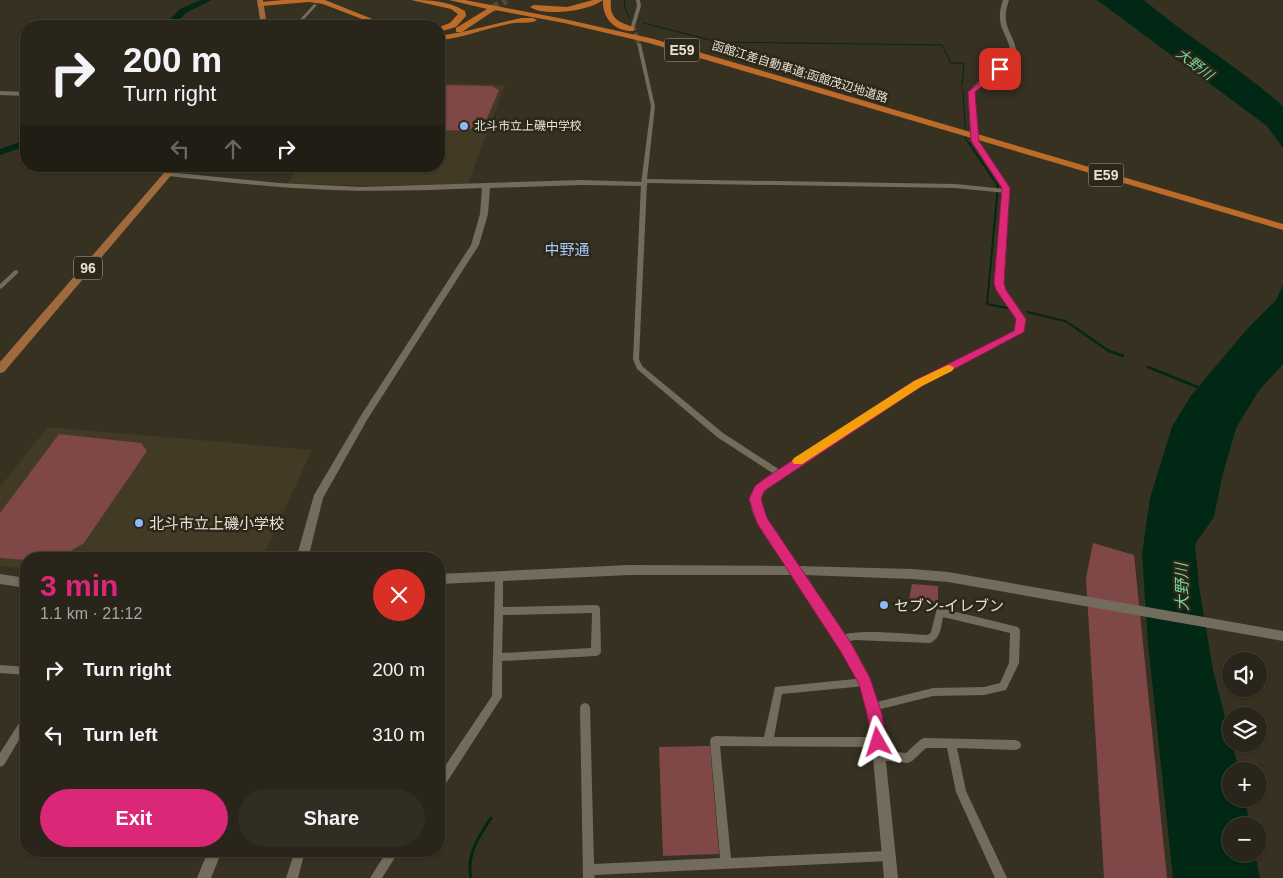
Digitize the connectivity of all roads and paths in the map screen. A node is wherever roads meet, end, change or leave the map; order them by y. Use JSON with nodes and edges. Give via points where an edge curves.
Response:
{"nodes":[{"id":1,"x":287,"y":0,"type":"edge"},
{"id":2,"x":326,"y":0,"type":"edge"},
{"id":3,"x":415,"y":0,"type":"edge"},
{"id":4,"x":453,"y":0,"type":"edge"},
{"id":5,"x":474,"y":0,"type":"edge"},
{"id":6,"x":488,"y":0,"type":"edge"},
{"id":7,"x":599,"y":0,"type":"edge"},
{"id":8,"x":607,"y":0,"type":"edge"},
{"id":9,"x":638,"y":0,"type":"edge"},
{"id":10,"x":1006,"y":0,"type":"edge"},
{"id":11,"x":260,"y":2,"type":"edge"},
{"id":12,"x":315,"y":5,"type":"dead end"},
{"id":13,"x":495,"y":10,"type":"tunnel mouth"},
{"id":14,"x":263,"y":20,"type":"edge"},
{"id":15,"x":301,"y":20,"type":"edge"},
{"id":16,"x":370,"y":20,"type":"edge"},
{"id":17,"x":378,"y":20,"type":"edge"},
{"id":18,"x":633,"y":26,"type":"tunnel mouth"},
{"id":19,"x":445,"y":28,"type":"edge"},
{"id":20,"x":445,"y":35,"type":"edge"},
{"id":21,"x":445,"y":36,"type":"edge"},
{"id":22,"x":656,"y":38,"type":"junction"},
{"id":23,"x":638,"y":44,"type":"tunnel mouth"},
{"id":24,"x":726,"y":62,"type":"junction"},
{"id":25,"x":0,"y":93,"type":"edge"},
{"id":26,"x":20,"y":94,"type":"edge"},
{"id":27,"x":906,"y":116,"type":"junction"},
{"id":28,"x":170,"y":172,"type":"edge"},
{"id":29,"x":187,"y":172,"type":"edge"},
{"id":30,"x":644,"y":182,"type":"junction"},
{"id":31,"x":486,"y":187,"type":"junction"},
{"id":32,"x":1001,"y":190,"type":"junction"},
{"id":33,"x":1283,"y":227,"type":"edge"},
{"id":34,"x":16,"y":272,"type":"dead end"},
{"id":35,"x":0,"y":278,"type":"edge"},
{"id":36,"x":8,"y":280,"type":"junction"},
{"id":37,"x":0,"y":287,"type":"edge"},
{"id":38,"x":2,"y":363,"type":"edge"},
{"id":39,"x":780,"y":474,"type":"junction"},
{"id":40,"x":304,"y":552,"type":"edge"},
{"id":41,"x":796,"y":571,"type":"junction"},
{"id":42,"x":499,"y":576,"type":"junction"},
{"id":43,"x":0,"y":579,"type":"edge"},
{"id":44,"x":445,"y":579,"type":"edge"},
{"id":45,"x":20,"y":581,"type":"edge"},
{"id":46,"x":499,"y":611,"type":"junction"},
{"id":47,"x":1283,"y":636,"type":"edge"},
{"id":48,"x":840,"y":639,"type":"junction"},
{"id":49,"x":498,"y":656,"type":"junction"},
{"id":50,"x":0,"y":669,"type":"edge"},
{"id":51,"x":20,"y":671,"type":"edge"},
{"id":52,"x":865,"y":682,"type":"junction"},
{"id":53,"x":585,"y":707,"type":"dead end"},
{"id":54,"x":873,"y":707,"type":"junction"},
{"id":55,"x":20,"y":730,"type":"edge"},
{"id":56,"x":768,"y":742,"type":"junction"},
{"id":57,"x":878,"y":742,"type":"junction"},
{"id":58,"x":950,"y":744,"type":"junction"},
{"id":59,"x":1016,"y":745,"type":"dead end"},
{"id":60,"x":879,"y":755,"type":"junction"},
{"id":61,"x":0,"y":762,"type":"edge"},
{"id":62,"x":445,"y":775,"type":"edge"},
{"id":63,"x":888,"y":856,"type":"junction"},
{"id":64,"x":213,"y":857,"type":"edge"},
{"id":65,"x":298,"y":857,"type":"edge"},
{"id":66,"x":390,"y":857,"type":"edge"},
{"id":67,"x":726,"y":863,"type":"junction"},
{"id":68,"x":589,"y":874,"type":"edge"},
{"id":69,"x":204,"y":878,"type":"edge"},
{"id":70,"x":292,"y":878,"type":"edge"},
{"id":71,"x":376,"y":878,"type":"edge"},
{"id":72,"x":891,"y":878,"type":"edge"},
{"id":73,"x":1001,"y":878,"type":"edge"}],
"edges":[{"from":1,"to":11,"type":"highway"},
{"from":2,"to":17,"type":"highway"},
{"from":3,"to":19,"type":"highway","via":[[453,7],[462,13],[457,23]]},
{"from":4,"to":24,"type":"highway","name":"函館江差自動車道;函館茂辺地道路","number":"E59","via":[[564,21]]},
{"from":5,"to":22,"type":"highway","name":"函館江差自動車道;函館茂辺地道路","number":"E59"},
{"from":6,"to":7,"type":"highway","via":[[556,9],[583,6]]},
{"from":8,"to":22,"type":"highway","via":[[606,13],[613,22]]},
{"from":9,"to":18,"type":"street"},
{"from":10,"to":32,"type":"street","via":[[1004,26],[1013,45],[1013,57],[971,94],[975,141],[1004,184]]},
{"from":11,"to":14,"type":"main road"},
{"from":11,"to":16,"type":"highway","via":[[324,2]]},
{"from":12,"to":15,"type":"street"},
{"from":13,"to":20,"type":"highway","via":[[462,32]]},
{"from":21,"to":24,"type":"highway","via":[[460,36],[508,21],[530,20]]},
{"from":22,"to":27,"type":"highway","name":"函館江差自動車道;函館茂辺地道路","number":"E59","via":[[723,56]]},
{"from":23,"to":30,"type":"street","via":[[652,106]]},
{"from":24,"to":27,"type":"highway","name":"函館江差自動車道;函館茂辺地道路","number":"E59"},
{"from":25,"to":26,"type":"street"},
{"from":27,"to":33,"type":"highway","name":"函館江差自動車道;函館茂辺地道路","number":"E59"},
{"from":28,"to":38,"type":"main road","number":"96"},
{"from":29,"to":31,"type":"street","via":[[289,186],[354,189]]},
{"from":30,"to":31,"type":"street"},
{"from":30,"to":32,"type":"street","via":[[889,184]]},
{"from":30,"to":39,"type":"street","via":[[636,359],[639,367],[720,435]]},
{"from":31,"to":40,"type":"street","via":[[484,214],[475,244],[363,419],[318,498]]},
{"from":32,"to":39,"type":"street","via":[[999,283],[1021,319],[1019,332],[918,383]]},
{"from":34,"to":36,"type":"street"},
{"from":35,"to":36,"type":"street"},
{"from":36,"to":37,"type":"street"},
{"from":39,"to":41,"type":"street","via":[[759,489],[755,506]]},
{"from":41,"to":42,"type":"street","via":[[629,570]]},
{"from":41,"to":47,"type":"street","via":[[948,577]]},
{"from":41,"to":48,"type":"street"},
{"from":42,"to":44,"type":"street"},
{"from":42,"to":46,"type":"street"},
{"from":43,"to":45,"type":"street"},
{"from":46,"to":49,"type":"street"},
{"from":46,"to":49,"type":"street","via":[[596,609],[596,652]]},
{"from":48,"to":52,"type":"street"},
{"from":48,"to":54,"type":"street","via":[[856,636],[930,639],[936,634],[940,612],[1014,630],[1014,663],[1003,687],[984,691],[933,692]]},
{"from":49,"to":62,"type":"street","via":[[497,697]]},
{"from":50,"to":51,"type":"street"},
{"from":52,"to":54,"type":"street"},
{"from":52,"to":56,"type":"street","via":[[778,690]]},
{"from":53,"to":68,"type":"street"},
{"from":54,"to":57,"type":"street"},
{"from":55,"to":61,"type":"street"},
{"from":56,"to":57,"type":"street"},
{"from":56,"to":67,"type":"street","via":[[714,741]]},
{"from":57,"to":60,"type":"street"},
{"from":58,"to":59,"type":"street"},
{"from":58,"to":60,"type":"street","via":[[924,743],[908,758]]},
{"from":58,"to":73,"type":"street","via":[[961,792]]},
{"from":60,"to":63,"type":"street"},
{"from":63,"to":67,"type":"street"},
{"from":63,"to":72,"type":"street"},
{"from":64,"to":69,"type":"street"},
{"from":65,"to":70,"type":"street"},
{"from":66,"to":71,"type":"street"},
{"from":67,"to":68,"type":"street"}]}
